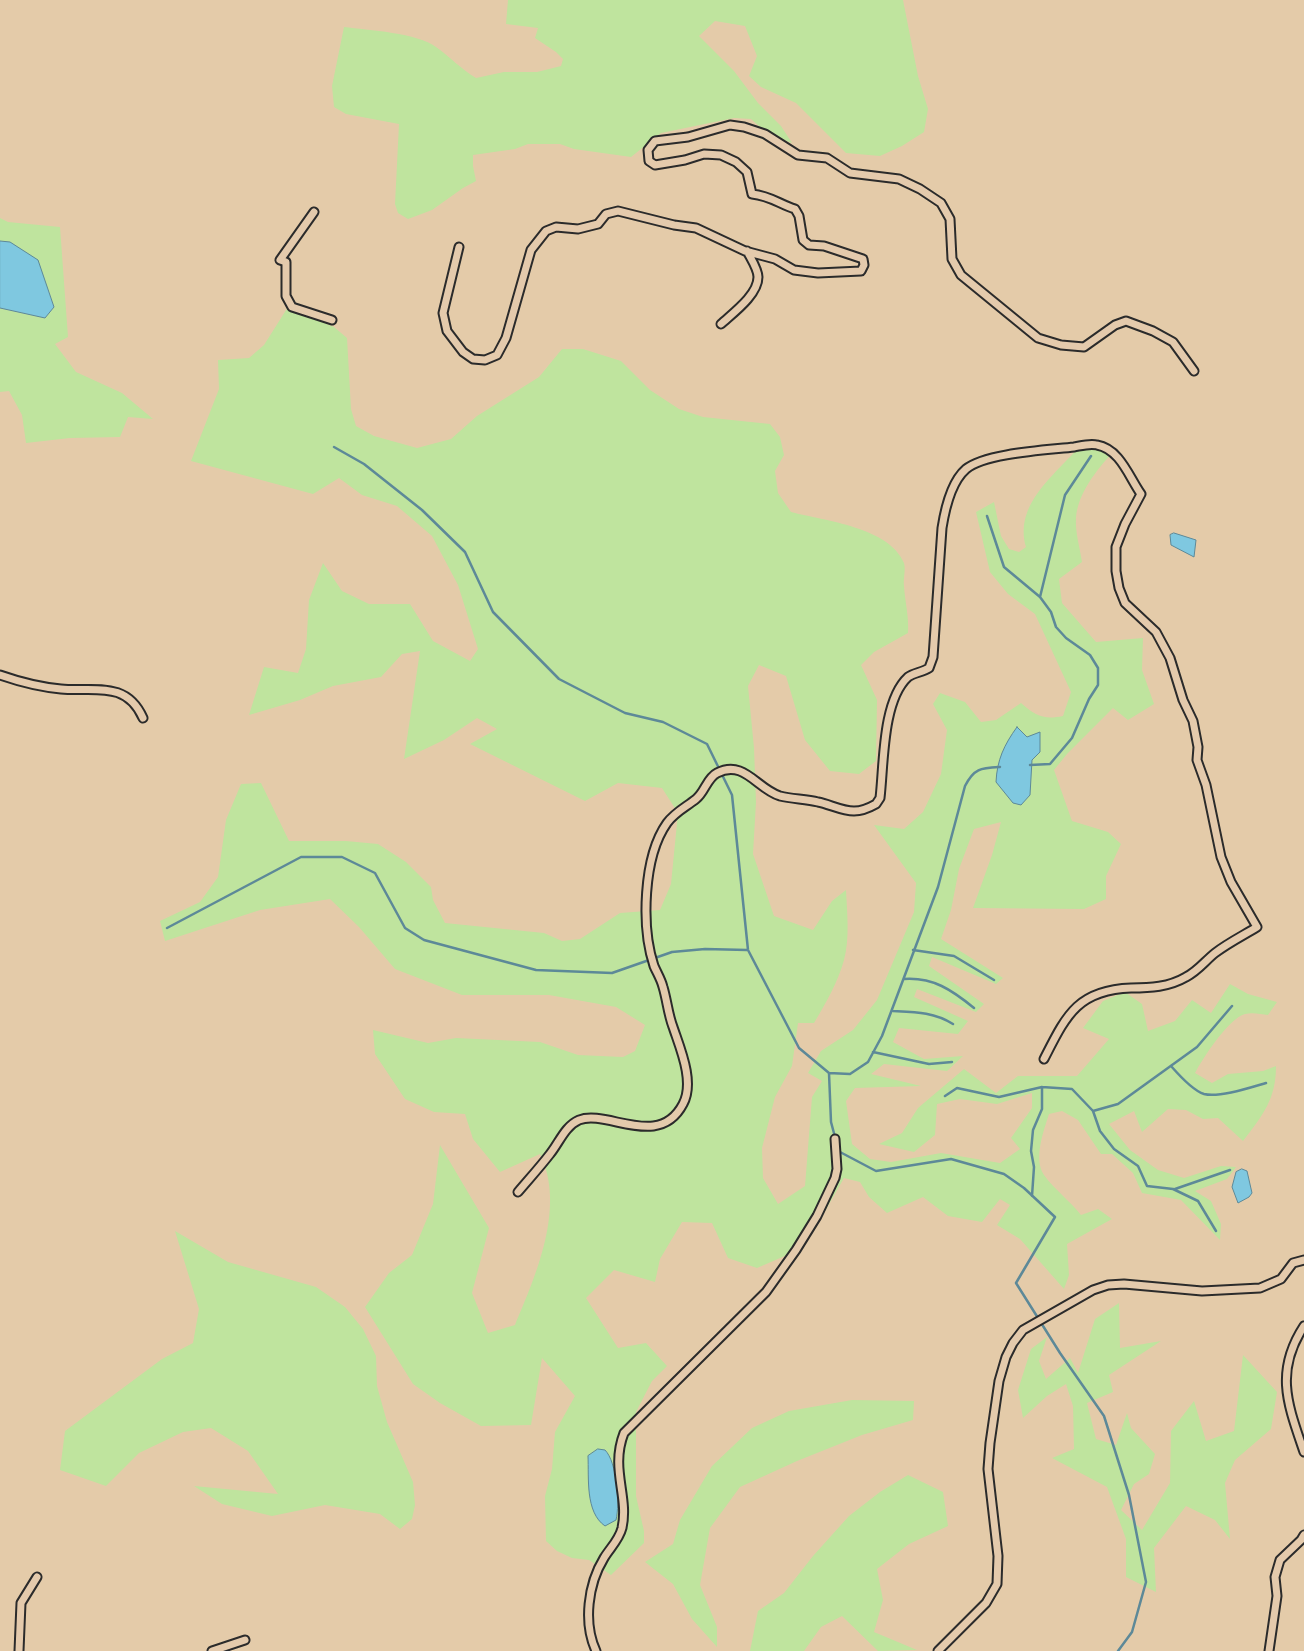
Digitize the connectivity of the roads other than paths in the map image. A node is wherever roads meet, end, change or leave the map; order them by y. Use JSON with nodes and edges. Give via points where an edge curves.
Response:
{"nodes":[{"id":1,"x":314,"y":212,"type":"dead end"},
{"id":2,"x":459,"y":248,"type":"dead end"},
{"id":3,"x":747,"y":251,"type":"junction"},
{"id":4,"x":332,"y":320,"type":"dead end"},
{"id":5,"x":721,"y":324,"type":"dead end"},
{"id":6,"x":1194,"y":371,"type":"dead end"},
{"id":7,"x":0,"y":675,"type":"edge"},
{"id":8,"x":143,"y":718,"type":"dead end"},
{"id":9,"x":1044,"y":1059,"type":"dead end"},
{"id":10,"x":836,"y":1139,"type":"dead end"},
{"id":11,"x":518,"y":1192,"type":"dead end"},
{"id":12,"x":1304,"y":1260,"type":"edge"},
{"id":13,"x":1304,"y":1326,"type":"edge"},
{"id":14,"x":1304,"y":1452,"type":"edge"},
{"id":15,"x":1304,"y":1535,"type":"edge"},
{"id":16,"x":37,"y":1577,"type":"dead end"},
{"id":17,"x":245,"y":1640,"type":"dead end"},
{"id":18,"x":19,"y":1651,"type":"edge"},
{"id":19,"x":212,"y":1651,"type":"edge"},
{"id":20,"x":596,"y":1651,"type":"edge"},
{"id":21,"x":938,"y":1651,"type":"edge"},
{"id":22,"x":1269,"y":1651,"type":"edge"}],
"edges":[{"from":1,"to":4,"type":"street","via":[[280,260],[286,262],[286,296],[292,306]]},
{"from":2,"to":3,"type":"street","via":[[443,314],[447,331],[463,352],[473,359],[485,360],[497,355],[506,338],[531,250],[546,231],[598,224],[606,214],[618,211],[696,228]]},
{"from":3,"to":5,"type":"street","via":[[758,276],[757,284]]},
{"from":3,"to":6,"type":"street","via":[[802,271],[862,271],[864,265],[863,259],[824,246],[808,245],[803,240],[795,209],[776,198],[752,194],[746,172],[736,162],[712,153],[655,164],[649,161],[648,150],[656,141],[688,137],[730,125],[744,127],[764,134],[798,155],[827,158],[850,174],[899,179],[940,203],[950,219],[952,260],[961,275],[1038,338],[1084,347],[1115,325],[1126,322],[1153,330],[1173,342]]},
{"from":7,"to":8,"type":"street","via":[[40,687],[107,690],[127,696],[137,705]]},
{"from":9,"to":11,"type":"street","via":[[1060,1028],[1082,1000],[1095,993],[1115,989],[1160,987],[1186,977],[1215,953],[1257,927],[1231,882],[1221,857],[1206,784],[1197,760],[1193,721],[1170,658],[1156,632],[1125,603],[1119,588],[1116,547],[1141,494],[1121,461],[1096,445],[1028,452],[980,461],[966,469],[945,510],[933,657],[929,668],[909,676],[893,704],[876,804],[861,811],[848,810],[780,796],[743,771],[732,768],[716,773],[698,798],[669,821],[660,834],[651,862],[647,900],[654,966],[684,1060],[685,1102],[678,1113],[660,1124],[630,1127],[594,1118],[580,1120],[564,1133]]},
{"from":10,"to":20,"type":"street","via":[[835,1178],[817,1216],[766,1292],[624,1433],[617,1463],[622,1528],[599,1568],[590,1604],[588,1624]]},
{"from":12,"to":21,"type":"street","via":[[1293,1263],[1281,1279],[1260,1288],[1202,1291],[1108,1285],[1033,1322],[1012,1343],[995,1406],[988,1469],[998,1556],[997,1584],[986,1603]]},
{"from":13,"to":14,"type":"street","via":[[1293,1347],[1285,1382]]},
{"from":15,"to":22,"type":"street","via":[[1280,1560],[1275,1577],[1277,1596]]},
{"from":16,"to":18,"type":"street","via":[[21,1603]]},
{"from":17,"to":19,"type":"street"}]}
